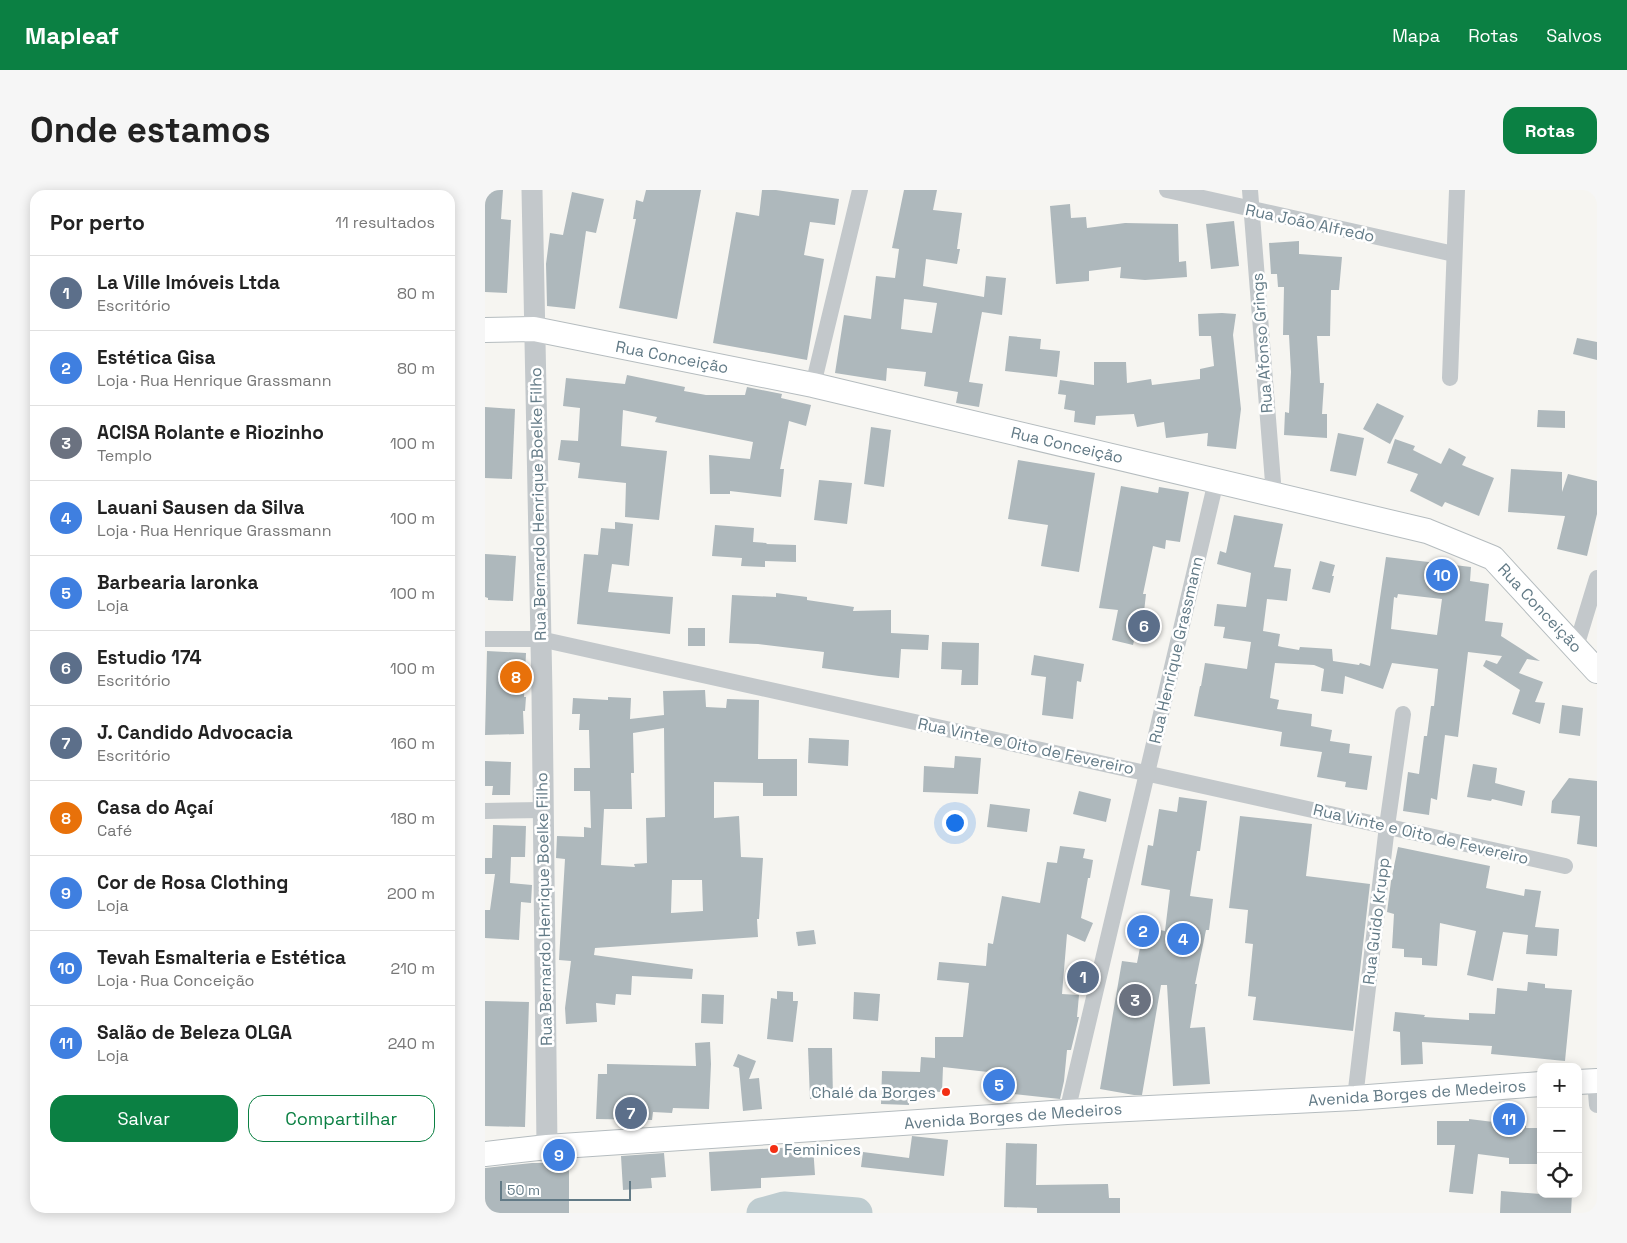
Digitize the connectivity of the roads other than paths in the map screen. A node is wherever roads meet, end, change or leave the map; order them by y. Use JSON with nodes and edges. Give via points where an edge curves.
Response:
{"nodes":[{"id":1,"x":532,"y":190,"type":"edge"},
{"id":2,"x":861,"y":190,"type":"edge"},
{"id":3,"x":1167,"y":190,"type":"edge"},
{"id":4,"x":1250,"y":190,"type":"edge"},
{"id":5,"x":1457,"y":190,"type":"edge"},
{"id":6,"x":1252,"y":210,"type":"junction"},
{"id":7,"x":1454,"y":254,"type":"junction"},
{"id":8,"x":534,"y":329,"type":"junction"},
{"id":9,"x":485,"y":330,"type":"edge"},
{"id":10,"x":1451,"y":378,"type":"dead end"},
{"id":11,"x":813,"y":386,"type":"junction"},
{"id":12,"x":1216,"y":480,"type":"junction"},
{"id":13,"x":1274,"y":495,"type":"junction"},
{"id":14,"x":1597,"y":578,"type":"edge"},
{"id":15,"x":485,"y":639,"type":"edge"},
{"id":16,"x":540,"y":639,"type":"junction"},
{"id":17,"x":1576,"y":647,"type":"junction"},
{"id":18,"x":1597,"y":671,"type":"edge"},
{"id":19,"x":1403,"y":714,"type":"dead end"},
{"id":20,"x":1147,"y":772,"type":"junction"},
{"id":21,"x":485,"y":810,"type":"edge"},
{"id":22,"x":543,"y":810,"type":"junction"},
{"id":23,"x":1387,"y":826,"type":"junction"},
{"id":24,"x":1565,"y":866,"type":"dead end"},
{"id":25,"x":1590,"y":1081,"type":"edge"},
{"id":26,"x":1537,"y":1084,"type":"edge"},
{"id":27,"x":1355,"y":1098,"type":"junction"},
{"id":28,"x":1597,"y":1105,"type":"edge"},
{"id":29,"x":1067,"y":1112,"type":"junction"},
{"id":30,"x":547,"y":1147,"type":"junction"},
{"id":31,"x":485,"y":1154,"type":"edge"}],
"edges":[{"from":1,"to":8,"type":"street","name":"Rua Bernardo Henrique Boelke Filho"},
{"from":2,"to":11,"type":"street"},
{"from":3,"to":6,"type":"street","name":"Rua João Alfredo"},
{"from":4,"to":6,"type":"street","name":"Rua Afonso Grings"},
{"from":5,"to":7,"type":"street"},
{"from":6,"to":7,"type":"street","name":"Rua João Alfredo"},
{"from":6,"to":13,"type":"street","name":"Rua Afonso Grings"},
{"from":7,"to":10,"type":"street"},
{"from":8,"to":9,"type":"main road","name":"Rua Conceição"},
{"from":8,"to":11,"type":"main road","name":"Rua Conceição"},
{"from":8,"to":16,"type":"street","name":"Rua Bernardo Henrique Boelke Filho"},
{"from":11,"to":12,"type":"main road","name":"Rua Conceição"},
{"from":12,"to":13,"type":"main road","name":"Rua Conceição"},
{"from":12,"to":20,"type":"street","name":"Rua Henrique Grassmann"},
{"from":13,"to":17,"type":"main road","name":"Rua Conceição","via":[[1427,531],[1493,558]]},
{"from":14,"to":17,"type":"street"},
{"from":15,"to":16,"type":"street","name":"Rua Vinte e Oito de Fevereiro"},
{"from":16,"to":20,"type":"street","name":"Rua Vinte e Oito de Fevereiro"},
{"from":16,"to":22,"type":"street","name":"Rua Bernardo Henrique Boelke Filho"},
{"from":17,"to":18,"type":"main road","name":"Rua Conceição"},
{"from":19,"to":23,"type":"street","name":"Rua Guido Krupp"},
{"from":20,"to":23,"type":"street","name":"Rua Vinte e Oito de Fevereiro"},
{"from":20,"to":29,"type":"street","name":"Rua Henrique Grassmann"},
{"from":21,"to":22,"type":"street"},
{"from":22,"to":30,"type":"street","name":"Rua Bernardo Henrique Boelke Filho"},
{"from":23,"to":24,"type":"street","name":"Rua Vinte e Oito de Fevereiro"},
{"from":23,"to":27,"type":"street","name":"Rua Guido Krupp"},
{"from":25,"to":28,"type":"street"},
{"from":26,"to":27,"type":"main road","name":"Avenida Borges de Medeiros"},
{"from":27,"to":29,"type":"main road","name":"Avenida Borges de Medeiros"},
{"from":29,"to":30,"type":"main road","name":"Avenida Borges de Medeiros"},
{"from":30,"to":31,"type":"main road","name":"Avenida Borges de Medeiros"}]}
